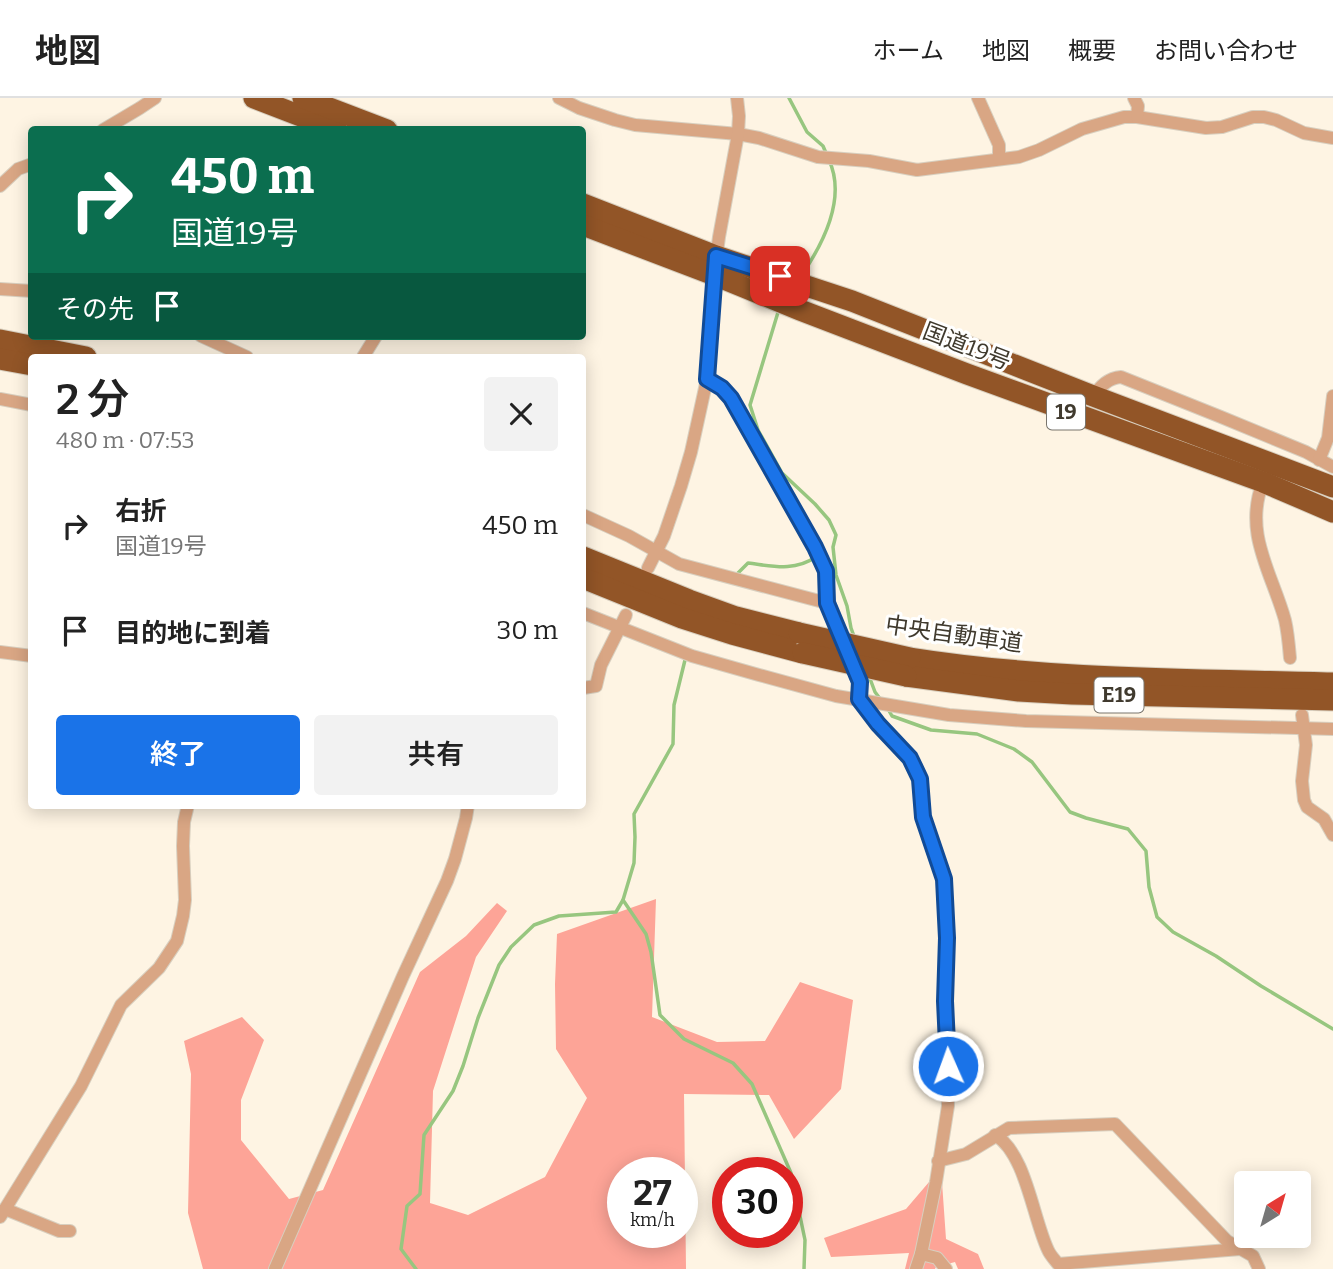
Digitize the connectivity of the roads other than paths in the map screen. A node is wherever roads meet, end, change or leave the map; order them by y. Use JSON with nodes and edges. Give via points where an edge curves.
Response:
{"nodes":[{"id":1,"x":155,"y":98,"type":"edge"},
{"id":2,"x":254,"y":98,"type":"edge"},
{"id":3,"x":303,"y":98,"type":"edge"},
{"id":4,"x":559,"y":98,"type":"edge"},
{"id":5,"x":737,"y":98,"type":"edge"},
{"id":6,"x":978,"y":98,"type":"edge"},
{"id":7,"x":1134,"y":98,"type":"edge"},
{"id":8,"x":1137,"y":117,"type":"junction"},
{"id":9,"x":110,"y":126,"type":"edge"},
{"id":10,"x":326,"y":126,"type":"edge"},
{"id":11,"x":376,"y":126,"type":"edge"},
{"id":12,"x":737,"y":134,"type":"junction"},
{"id":13,"x":1333,"y":138,"type":"edge"},
{"id":14,"x":999,"y":159,"type":"junction"},
{"id":15,"x":28,"y":165,"type":"edge"},
{"id":16,"x":0,"y":186,"type":"edge"},
{"id":17,"x":586,"y":205,"type":"edge"},
{"id":18,"x":586,"y":226,"type":"edge"},
{"id":19,"x":715,"y":265,"type":"junction"},
{"id":20,"x":0,"y":289,"type":"edge"},
{"id":21,"x":28,"y":291,"type":"edge"},
{"id":22,"x":210,"y":340,"type":"edge"},
{"id":23,"x":0,"y":341,"type":"edge"},
{"id":24,"x":70,"y":354,"type":"edge"},
{"id":25,"x":240,"y":354,"type":"edge"},
{"id":26,"x":0,"y":359,"type":"edge"},
{"id":27,"x":28,"y":364,"type":"edge"},
{"id":28,"x":707,"y":379,"type":"junction"},
{"id":29,"x":1093,"y":396,"type":"junction"},
{"id":30,"x":1333,"y":396,"type":"edge"},
{"id":31,"x":0,"y":399,"type":"edge"},
{"id":32,"x":28,"y":404,"type":"edge"},
{"id":33,"x":1319,"y":460,"type":"junction"},
{"id":34,"x":1333,"y":467,"type":"edge"},
{"id":35,"x":1263,"y":482,"type":"junction"},
{"id":36,"x":1333,"y":487,"type":"edge"},
{"id":37,"x":1333,"y":512,"type":"edge"},
{"id":38,"x":586,"y":516,"type":"edge"},
{"id":39,"x":657,"y":552,"type":"junction"},
{"id":40,"x":586,"y":558,"type":"edge"},
{"id":41,"x":648,"y":568,"type":"dead end"},
{"id":42,"x":586,"y":579,"type":"edge"},
{"id":43,"x":827,"y":603,"type":"junction"},
{"id":44,"x":586,"y":614,"type":"edge"},
{"id":45,"x":626,"y":615,"type":"dead end"},
{"id":46,"x":619,"y":627,"type":"junction"},
{"id":47,"x":801,"y":643,"type":"junction"},
{"id":48,"x":0,"y":652,"type":"edge"},
{"id":49,"x":28,"y":656,"type":"edge"},
{"id":50,"x":1290,"y":658,"type":"dead end"},
{"id":51,"x":908,"y":667,"type":"junction"},
{"id":52,"x":1333,"y":683,"type":"edge"},
{"id":53,"x":586,"y":688,"type":"edge"},
{"id":54,"x":864,"y":700,"type":"junction"},
{"id":55,"x":1333,"y":700,"type":"edge"},
{"id":56,"x":1303,"y":721,"type":"junction"},
{"id":57,"x":1333,"y":729,"type":"edge"},
{"id":58,"x":187,"y":809,"type":"edge"},
{"id":59,"x":467,"y":809,"type":"edge"},
{"id":60,"x":1333,"y":835,"type":"edge"},
{"id":61,"x":995,"y":1135,"type":"junction"},
{"id":62,"x":938,"y":1161,"type":"junction"},
{"id":63,"x":2,"y":1213,"type":"edge"},
{"id":64,"x":70,"y":1231,"type":"dead end"},
{"id":65,"x":1241,"y":1249,"type":"junction"},
{"id":66,"x":921,"y":1254,"type":"junction"},
{"id":67,"x":275,"y":1269,"type":"edge"},
{"id":68,"x":915,"y":1269,"type":"edge"},
{"id":69,"x":946,"y":1269,"type":"edge"},
{"id":70,"x":1259,"y":1269,"type":"edge"}],
"edges":[{"from":1,"to":9,"type":"street"},
{"from":2,"to":10,"type":"highway"},
{"from":3,"to":11,"type":"highway"},
{"from":4,"to":12,"type":"street","via":[[635,125]]},
{"from":5,"to":12,"type":"street"},
{"from":6,"to":14,"type":"street","via":[[999,145]]},
{"from":7,"to":8,"type":"street"},
{"from":8,"to":13,"type":"street","via":[[1206,128],[1264,117],[1304,133]]},
{"from":8,"to":14,"type":"street","via":[[1100,123],[1030,154]]},
{"from":12,"to":14,"type":"street","via":[[818,157],[917,170]]},
{"from":12,"to":19,"type":"street"},
{"from":15,"to":16,"type":"street"},
{"from":17,"to":19,"type":"highway","name":"国道19号","number":"19"},
{"from":18,"to":19,"type":"highway","name":"国道19号","number":"19"},
{"from":19,"to":28,"type":"street"},
{"from":19,"to":29,"type":"highway","name":"国道19号","number":"19","via":[[780,276]]},
{"from":19,"to":35,"type":"highway","name":"国道19号","number":"19","via":[[800,310]]},
{"from":20,"to":21,"type":"street"},
{"from":22,"to":25,"type":"street"},
{"from":23,"to":24,"type":"highway"},
{"from":26,"to":27,"type":"highway"},
{"from":28,"to":39,"type":"street","via":[[691,452]]},
{"from":28,"to":43,"type":"street","via":[[731,398],[815,547],[826,571]]},
{"from":29,"to":33,"type":"street","via":[[1113,378],[1121,377]]},
{"from":29,"to":36,"type":"highway","name":"国道19号","number":"19"},
{"from":30,"to":33,"type":"street","via":[[1328,438]]},
{"from":31,"to":32,"type":"street"},
{"from":33,"to":34,"type":"street"},
{"from":35,"to":37,"type":"highway","name":"国道19号","number":"19"},
{"from":35,"to":50,"type":"street","via":[[1258,494],[1258,540],[1285,621]]},
{"from":38,"to":39,"type":"street"},
{"from":39,"to":41,"type":"street"},
{"from":39,"to":43,"type":"street","via":[[679,564]]},
{"from":40,"to":47,"type":"highway","name":"中央自動車道","number":"E19"},
{"from":42,"to":47,"type":"highway","name":"中央自動車道","number":"E19","via":[[732,634]]},
{"from":43,"to":54,"type":"street"},
{"from":44,"to":46,"type":"street"},
{"from":45,"to":46,"type":"street"},
{"from":46,"to":53,"type":"street","via":[[596,686]]},
{"from":46,"to":54,"type":"street","via":[[692,656]]},
{"from":47,"to":51,"type":"highway","name":"中央自動車道","number":"E19","bridge":true},
{"from":48,"to":49,"type":"street"},
{"from":51,"to":52,"type":"highway","name":"中央自動車道","number":"E19"},
{"from":51,"to":55,"type":"highway","name":"中央自動車道","number":"E19","via":[[1019,691]]},
{"from":54,"to":56,"type":"street","via":[[949,715],[1026,721]]},
{"from":54,"to":62,"type":"street","via":[[878,724],[916,767],[923,817],[944,879],[949,1088]]},
{"from":56,"to":57,"type":"street"},
{"from":56,"to":60,"type":"street","via":[[1304,800]]},
{"from":58,"to":63,"type":"street","via":[[185,900],[177,941],[159,968],[121,1005],[80,1086]]},
{"from":59,"to":67,"type":"street","via":[[447,881]]},
{"from":61,"to":62,"type":"street","via":[[966,1154]]},
{"from":61,"to":65,"type":"street","via":[[1009,1128],[1115,1124],[1227,1241]]},
{"from":61,"to":65,"type":"street","via":[[1008,1145],[1018,1165],[1048,1252],[1058,1264]]},
{"from":62,"to":66,"type":"street"},
{"from":63,"to":64,"type":"street"},
{"from":65,"to":70,"type":"street","via":[[1253,1256]]},
{"from":66,"to":68,"type":"street"},
{"from":66,"to":69,"type":"street","via":[[937,1258]]}]}
